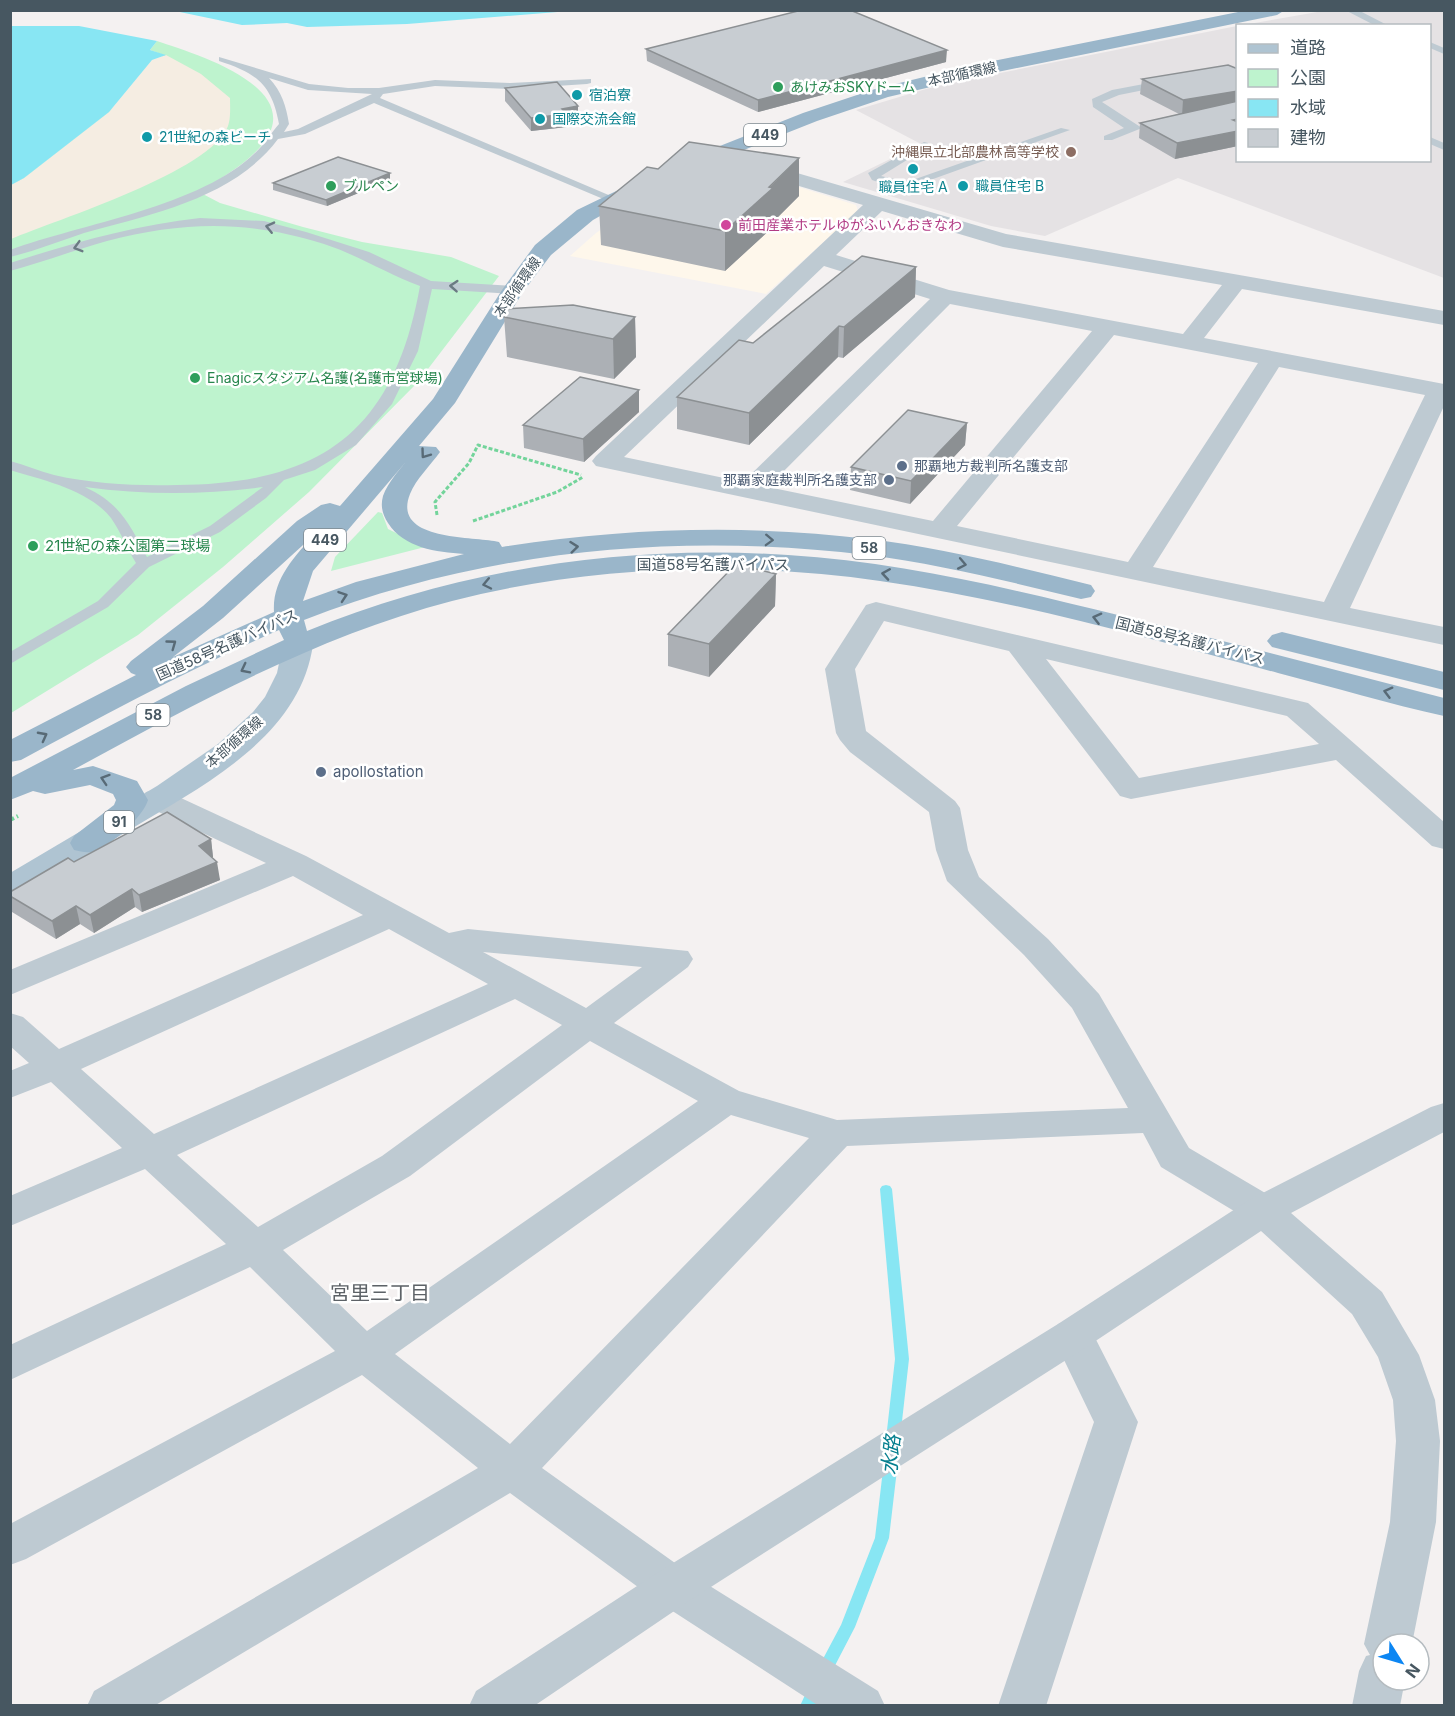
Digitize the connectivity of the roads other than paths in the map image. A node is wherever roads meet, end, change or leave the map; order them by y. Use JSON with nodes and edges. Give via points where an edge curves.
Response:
{"nodes":[{"id":1,"x":1277,"y":10,"type":"edge"},
{"id":2,"x":1349,"y":10,"type":"edge"},
{"id":3,"x":1380,"y":24,"type":"edge"},
{"id":4,"x":223,"y":59,"type":"dead end"},
{"id":5,"x":254,"y":70,"type":"junction"},
{"id":6,"x":587,"y":81,"type":"dead end"},
{"id":7,"x":1171,"y":82,"type":"edge"},
{"id":8,"x":377,"y":95,"type":"junction"},
{"id":9,"x":1065,"y":130,"type":"dead end"},
{"id":10,"x":277,"y":136,"type":"junction"},
{"id":11,"x":1108,"y":138,"type":"dead end"},
{"id":12,"x":924,"y":145,"type":"dead end"},
{"id":13,"x":714,"y":155,"type":"junction"},
{"id":14,"x":896,"y":185,"type":"junction"},
{"id":15,"x":612,"y":199,"type":"junction"},
{"id":16,"x":876,"y":204,"type":"junction"},
{"id":17,"x":10,"y":254,"type":"edge"},
{"id":18,"x":822,"y":258,"type":"junction"},
{"id":19,"x":10,"y":267,"type":"edge"},
{"id":20,"x":1237,"y":281,"type":"junction"},
{"id":21,"x":427,"y":284,"type":"junction"},
{"id":22,"x":513,"y":290,"type":"junction"},
{"id":23,"x":945,"y":296,"type":"junction"},
{"id":24,"x":1444,"y":318,"type":"edge"},
{"id":25,"x":1108,"y":327,"type":"junction"},
{"id":26,"x":1189,"y":342,"type":"junction"},
{"id":27,"x":1273,"y":358,"type":"junction"},
{"id":28,"x":1442,"y":390,"type":"edge"},
{"id":29,"x":443,"y":403,"type":"junction"},
{"id":30,"x":10,"y":465,"type":"edge"},
{"id":31,"x":383,"y":474,"type":"junction"},
{"id":32,"x":53,"y":479,"type":"junction"},
{"id":33,"x":278,"y":481,"type":"junction"},
{"id":34,"x":750,"y":490,"type":"junction"},
{"id":35,"x":941,"y":529,"type":"junction"},
{"id":36,"x":542,"y":550,"type":"junction"},
{"id":37,"x":1033,"y":550,"type":"junction"},
{"id":38,"x":144,"y":564,"type":"junction"},
{"id":39,"x":1136,"y":571,"type":"junction"},
{"id":40,"x":1015,"y":574,"type":"junction"},
{"id":41,"x":1333,"y":613,"type":"junction"},
{"id":42,"x":288,"y":616,"type":"junction"},
{"id":43,"x":1444,"y":636,"type":"edge"},
{"id":44,"x":298,"y":644,"type":"junction"},
{"id":45,"x":1020,"y":645,"type":"junction"},
{"id":46,"x":10,"y":659,"type":"edge"},
{"id":47,"x":1444,"y":681,"type":"edge"},
{"id":48,"x":1444,"y":707,"type":"edge"},
{"id":49,"x":76,"y":718,"type":"junction"},
{"id":50,"x":1343,"y":749,"type":"junction"},
{"id":51,"x":10,"y":753,"type":"edge"},
{"id":52,"x":157,"y":799,"type":"junction"},
{"id":53,"x":14,"y":801,"type":"edge"},
{"id":54,"x":1444,"y":839,"type":"edge"},
{"id":55,"x":86,"y":843,"type":"junction"},
{"id":56,"x":294,"y":862,"type":"junction"},
{"id":57,"x":10,"y":887,"type":"edge"},
{"id":58,"x":391,"y":915,"type":"junction"},
{"id":59,"x":446,"y":945,"type":"junction"},
{"id":60,"x":10,"y":984,"type":"edge"},
{"id":61,"x":516,"y":985,"type":"junction"},
{"id":62,"x":10,"y":1024,"type":"edge"},
{"id":63,"x":588,"y":1024,"type":"junction"},
{"id":64,"x":55,"y":1066,"type":"junction"},
{"id":65,"x":10,"y":1086,"type":"edge"},
{"id":66,"x":726,"y":1100,"type":"junction"},
{"id":67,"x":1444,"y":1116,"type":"edge"},
{"id":68,"x":1154,"y":1119,"type":"junction"},
{"id":69,"x":837,"y":1133,"type":"junction"},
{"id":70,"x":151,"y":1151,"type":"junction"},
{"id":71,"x":1263,"y":1210,"type":"junction"},
{"id":72,"x":10,"y":1212,"type":"edge"},
{"id":73,"x":255,"y":1247,"type":"junction"},
{"id":74,"x":1073,"y":1335,"type":"junction"},
{"id":75,"x":365,"y":1354,"type":"junction"},
{"id":76,"x":10,"y":1364,"type":"edge"},
{"id":77,"x":512,"y":1470,"type":"junction"},
{"id":78,"x":10,"y":1546,"type":"edge"},
{"id":79,"x":673,"y":1587,"type":"junction"},
{"id":80,"x":1390,"y":1632,"type":"edge"},
{"id":81,"x":111,"y":1706,"type":"edge"},
{"id":82,"x":493,"y":1706,"type":"edge"},
{"id":83,"x":861,"y":1706,"type":"edge"},
{"id":84,"x":1022,"y":1706,"type":"edge"}],
"edges":[{"from":1,"to":13,"type":"highway","name":"本部循環線","number":"449","via":[[902,87],[810,117]]},
{"from":2,"to":3,"type":"lane"},
{"from":4,"to":5,"type":"lane"},
{"from":5,"to":8,"type":"lane","via":[[324,89]]},
{"from":5,"to":10,"type":"lane","via":[[265,77],[279,99],[284,124]]},
{"from":6,"to":8,"type":"lane","via":[[510,86],[435,83]]},
{"from":7,"to":11,"type":"lane","via":[[1096,101],[1139,128]]},
{"from":8,"to":10,"type":"lane","via":[[301,132]]},
{"from":8,"to":15,"type":"lane"},
{"from":9,"to":14,"type":"lane","via":[[909,185]]},
{"from":10,"to":17,"type":"lane","via":[[269,148],[245,167],[193,195]]},
{"from":12,"to":14,"type":"lane","via":[[874,173],[876,178]]},
{"from":13,"to":15,"type":"highway","name":"本部循環線","number":"449"},
{"from":13,"to":16,"type":"street"},
{"from":14,"to":16,"type":"lane"},
{"from":15,"to":22,"type":"highway","name":"本部循環線","number":"449","via":[[556,238]]},
{"from":16,"to":18,"type":"street"},
{"from":16,"to":20,"type":"street","via":[[1003,240]]},
{"from":18,"to":23,"type":"street"},
{"from":18,"to":34,"type":"street","via":[[605,461]]},
{"from":21,"to":19,"type":"lane","one_way":true,"via":[[365,255],[310,237],[262,225],[226,222],[146,228]]},
{"from":20,"to":24,"type":"street"},
{"from":20,"to":26,"type":"street"},
{"from":22,"to":21,"type":"lane","one_way":true},
{"from":21,"to":33,"type":"lane","via":[[412,352],[389,398],[338,454]]},
{"from":22,"to":29,"type":"highway","name":"本部循環線","number":"449"},
{"from":23,"to":25,"type":"street"},
{"from":23,"to":34,"type":"street"},
{"from":25,"to":26,"type":"street"},
{"from":25,"to":35,"type":"street"},
{"from":26,"to":27,"type":"street"},
{"from":27,"to":28,"type":"street"},
{"from":27,"to":39,"type":"street"},
{"from":28,"to":41,"type":"street"},
{"from":29,"to":31,"type":"highway","name":"本部循環線","number":"449"},
{"from":29,"to":36,"type":"highway","one_way":true,"via":[[447,424],[397,495],[394,505],[401,523],[416,536],[441,543]]},
{"from":30,"to":32,"type":"lane"},
{"from":31,"to":42,"type":"highway","name":"本部循環線","number":"449","via":[[300,568],[289,591]]},
{"from":49,"to":31,"type":"highway","one_way":true,"via":[[213,612],[307,527]]},
{"from":32,"to":33,"type":"lane","via":[[176,490]]},
{"from":32,"to":38,"type":"lane","via":[[90,496],[116,514]]},
{"from":33,"to":38,"type":"lane","via":[[244,511],[198,541]]},
{"from":34,"to":35,"type":"street"},
{"from":35,"to":37,"type":"street"},
{"from":36,"to":40,"type":"highway","name":"国道58号名護バイパス","number":"58","one_way":true,"via":[[696,539],[793,541],[867,548]]},
{"from":42,"to":36,"type":"highway","name":"国道58号名護バイパス","number":"58","one_way":true,"via":[[369,587],[440,568]]},
{"from":37,"to":39,"type":"street"},
{"from":37,"to":40,"type":"street"},
{"from":38,"to":46,"type":"lane","via":[[103,604]]},
{"from":39,"to":41,"type":"street"},
{"from":40,"to":47,"type":"highway","name":"国道58号名護バイパス","number":"58"},
{"from":41,"to":43,"type":"street"},
{"from":42,"to":44,"type":"highway","name":"本部循環線","number":"449"},
{"from":42,"to":49,"type":"highway","name":"国道58号名護バイパス","number":"58","via":[[193,658]]},
{"from":48,"to":44,"type":"highway","name":"国道58号名護バイパス","number":"58","one_way":true,"via":[[1032,602],[899,576],[792,564],[674,563],[535,576],[400,607]]},
{"from":44,"to":52,"type":"main road","name":"本部循環線","number":"91","via":[[290,679],[256,726],[207,766]]},
{"from":44,"to":53,"type":"highway","name":"国道58号名護バイパス","number":"58","one_way":true,"via":[[231,676]]},
{"from":45,"to":50,"type":"street","via":[[1297,709]]},
{"from":45,"to":50,"type":"street","via":[[1131,789]]},
{"from":45,"to":68,"type":"street","via":[[876,611],[840,669],[851,733],[861,745],[944,808],[952,850],[964,881],[1036,947],[1086,1002]]},
{"from":51,"to":49,"type":"highway","name":"国道58号名護バイパス","number":"58","one_way":true},
{"from":50,"to":54,"type":"street"},
{"from":52,"to":55,"type":"main road","name":"本部循環線","number":"91"},
{"from":52,"to":56,"type":"street"},
{"from":55,"to":53,"type":"highway","one_way":true,"via":[[129,809],[132,800],[126,788],[93,775],[71,778]]},
{"from":55,"to":57,"type":"main road","name":"本部循環線","number":"91"},
{"from":56,"to":58,"type":"street"},
{"from":56,"to":60,"type":"street"},
{"from":58,"to":59,"type":"street"},
{"from":58,"to":64,"type":"street"},
{"from":59,"to":61,"type":"street"},
{"from":59,"to":63,"type":"street","via":[[468,940],[676,959]]},
{"from":61,"to":63,"type":"street"},
{"from":61,"to":70,"type":"street"},
{"from":62,"to":64,"type":"street"},
{"from":63,"to":66,"type":"street"},
{"from":63,"to":73,"type":"street","via":[[396,1166]]},
{"from":64,"to":65,"type":"street"},
{"from":64,"to":70,"type":"street"},
{"from":66,"to":69,"type":"street"},
{"from":66,"to":75,"type":"street"},
{"from":67,"to":71,"type":"street"},
{"from":68,"to":69,"type":"street"},
{"from":68,"to":71,"type":"street","via":[[1175,1157]]},
{"from":69,"to":77,"type":"street"},
{"from":70,"to":72,"type":"street"},
{"from":70,"to":73,"type":"street"},
{"from":71,"to":74,"type":"street"},
{"from":71,"to":80,"type":"street","via":[[1367,1303],[1398,1355],[1414,1400],[1418,1441],[1413,1522]]},
{"from":73,"to":75,"type":"street"},
{"from":73,"to":76,"type":"street"},
{"from":74,"to":79,"type":"street"},
{"from":74,"to":84,"type":"street","via":[[1116,1422]]},
{"from":75,"to":77,"type":"street"},
{"from":75,"to":78,"type":"street"},
{"from":77,"to":79,"type":"street"},
{"from":77,"to":81,"type":"street"},
{"from":79,"to":82,"type":"street"},
{"from":79,"to":83,"type":"street"}]}
